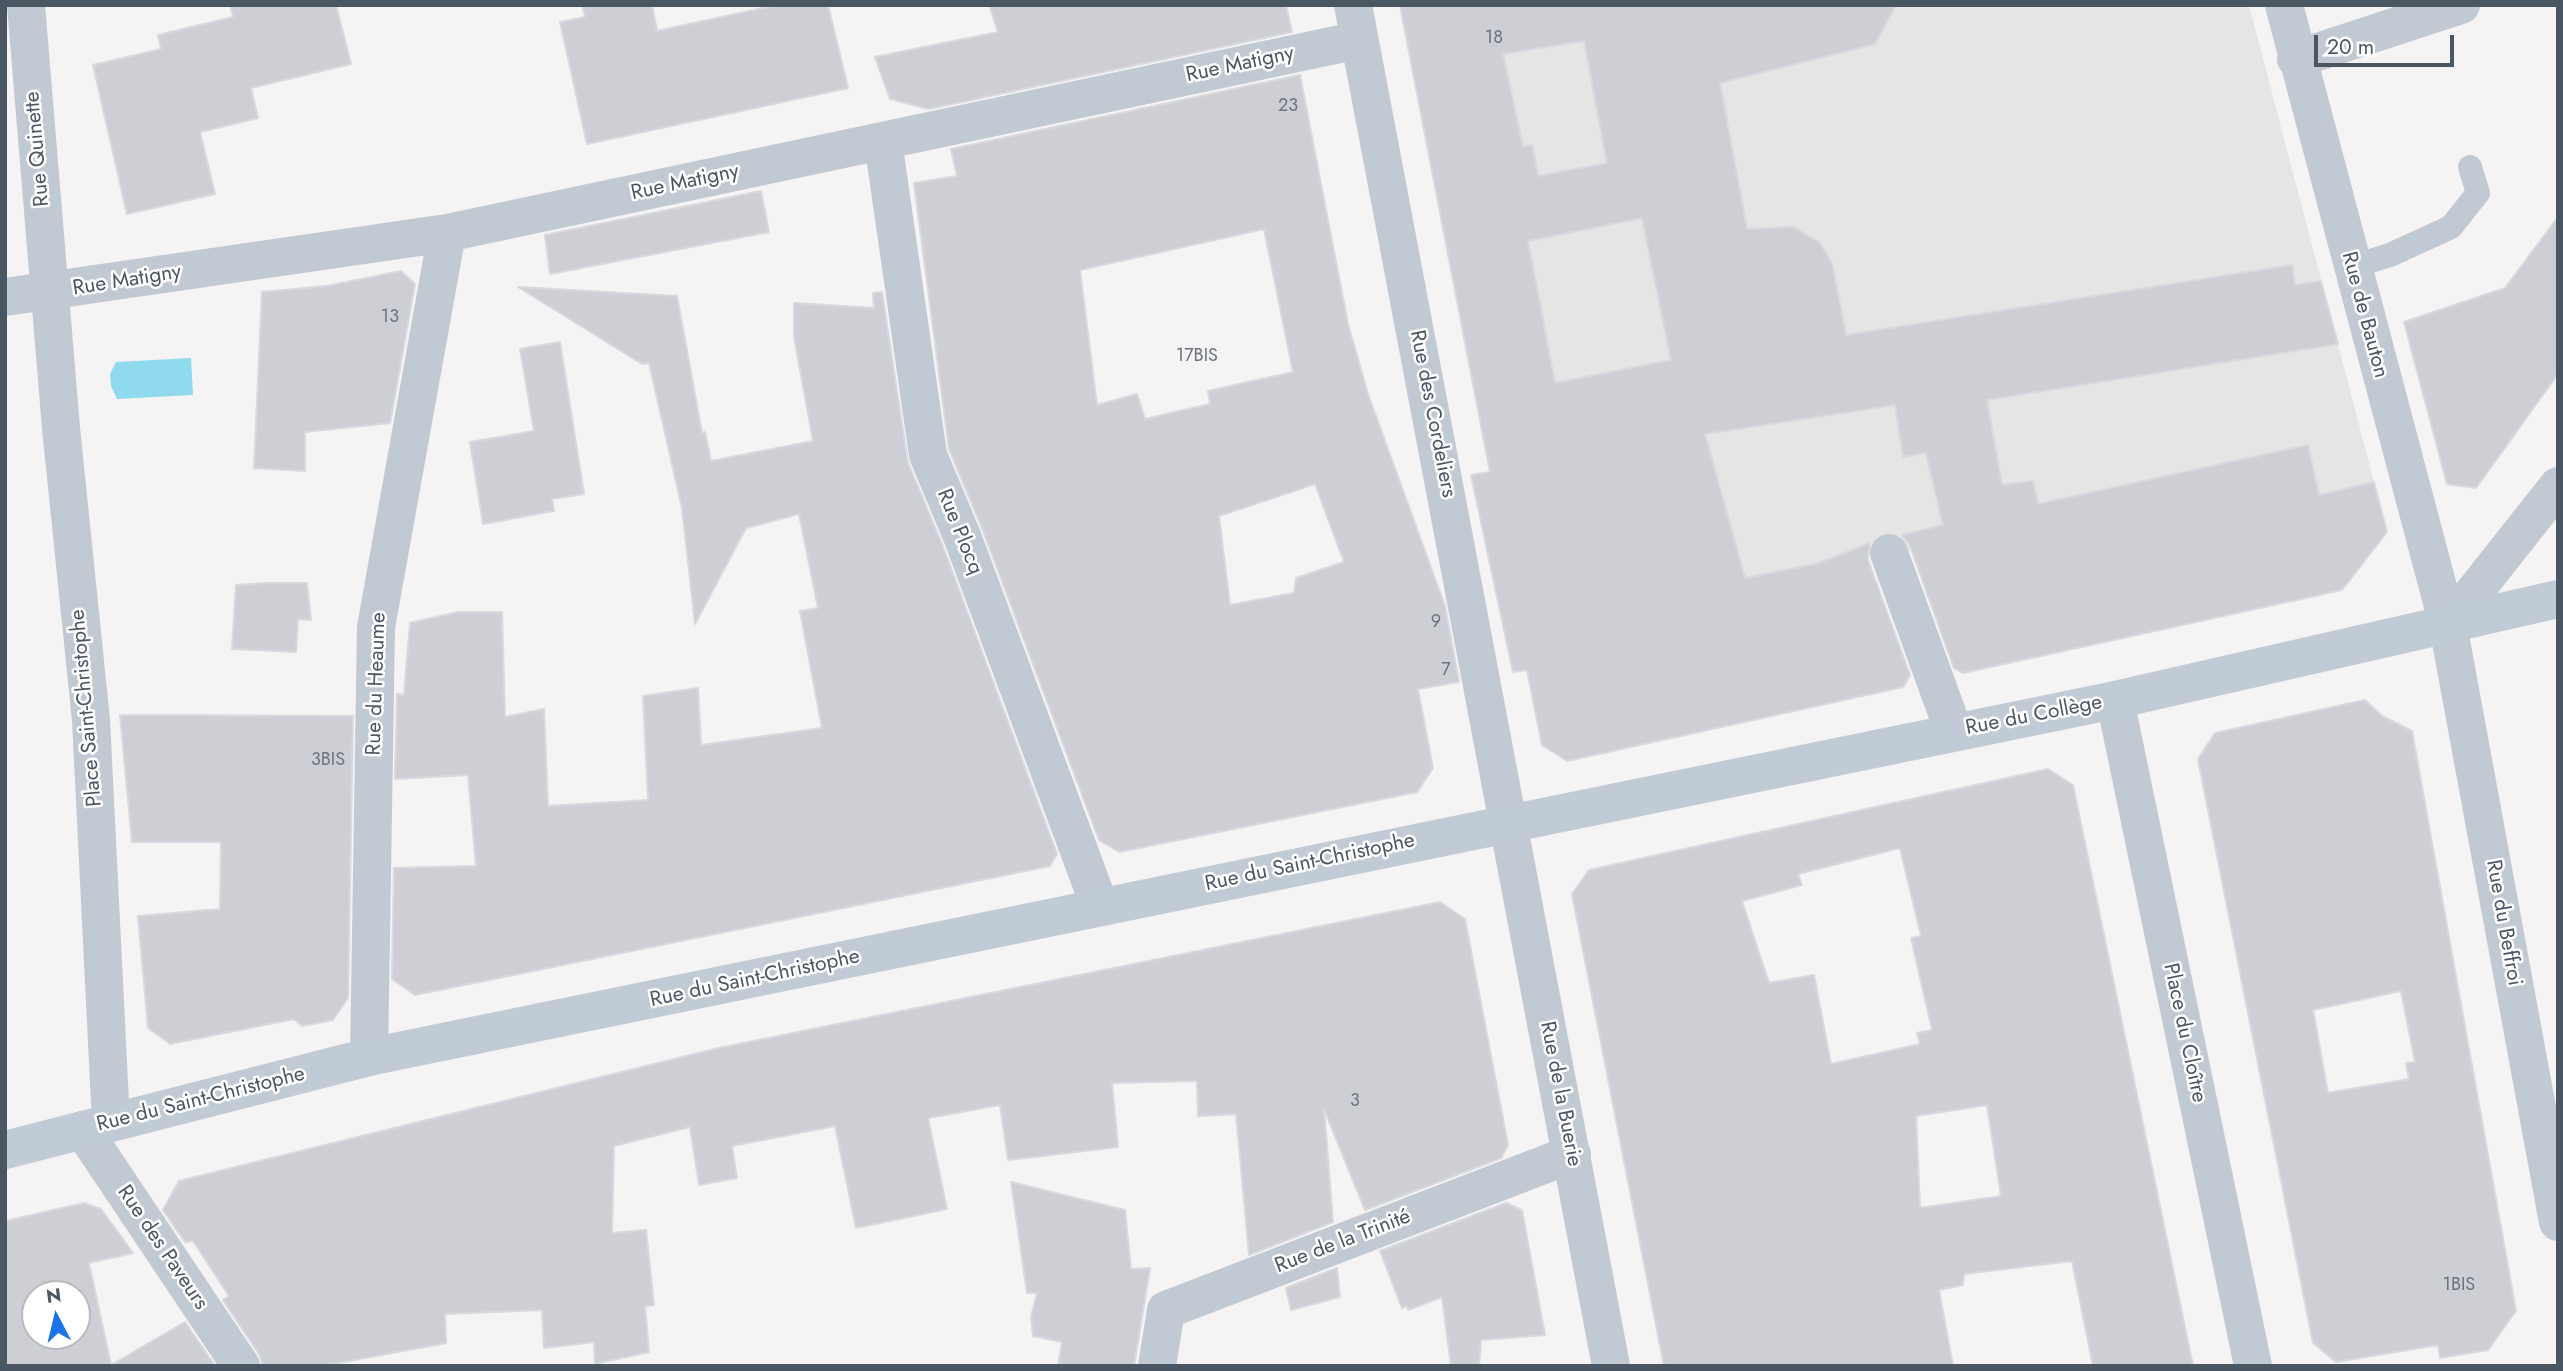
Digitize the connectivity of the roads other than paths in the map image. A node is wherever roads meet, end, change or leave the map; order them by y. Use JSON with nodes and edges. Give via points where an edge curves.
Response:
{"nodes":[{"id":1,"x":2284,"y":5,"type":"edge"},
{"id":2,"x":2462,"y":5,"type":"edge"},
{"id":3,"x":29,"y":13,"type":"edge"},
{"id":4,"x":1356,"y":23,"type":"edge"},
{"id":5,"x":2296,"y":59,"type":"junction"},
{"id":6,"x":883,"y":141,"type":"junction"},
{"id":7,"x":2470,"y":167,"type":"dead end"},
{"id":8,"x":447,"y":233,"type":"junction"},
{"id":9,"x":2351,"y":267,"type":"junction"},
{"id":10,"x":50,"y":293,"type":"junction"},
{"id":11,"x":5,"y":297,"type":"edge"},
{"id":12,"x":2558,"y":486,"type":"edge"},
{"id":13,"x":1889,"y":553,"type":"dead end"},
{"id":14,"x":2558,"y":599,"type":"edge"},
{"id":15,"x":2448,"y":625,"type":"junction"},
{"id":16,"x":2115,"y":700,"type":"junction"},
{"id":17,"x":1954,"y":732,"type":"junction"},
{"id":18,"x":1508,"y":823,"type":"junction"},
{"id":19,"x":1100,"y":907,"type":"junction"},
{"id":20,"x":369,"y":1057,"type":"junction"},
{"id":21,"x":2548,"y":1112,"type":"edge"},
{"id":22,"x":97,"y":1127,"type":"junction"},
{"id":23,"x":5,"y":1150,"type":"edge"},
{"id":24,"x":1572,"y":1154,"type":"junction"},
{"id":25,"x":2558,"y":1222,"type":"edge"},
{"id":26,"x":241,"y":1366,"type":"edge"},
{"id":27,"x":1157,"y":1366,"type":"edge"},
{"id":28,"x":1611,"y":1366,"type":"edge"},
{"id":29,"x":2253,"y":1366,"type":"edge"}],
"edges":[{"from":1,"to":5,"type":"street","name":"Rue de Bauton"},
{"from":2,"to":5,"type":"street"},
{"from":3,"to":10,"type":"street","name":"Rue Quinette"},
{"from":4,"to":6,"type":"street","name":"Rue Matigny"},
{"from":4,"to":18,"type":"street","name":"Rue des Cordeliers"},
{"from":5,"to":9,"type":"street","name":"Rue de Bauton"},
{"from":6,"to":8,"type":"street","name":"Rue Matigny"},
{"from":6,"to":19,"type":"street","name":"Rue Plocq","via":[[928,455]]},
{"from":7,"to":9,"type":"lane","via":[[2478,192],[2451,227]]},
{"from":8,"to":10,"type":"street","name":"Rue Matigny"},
{"from":8,"to":20,"type":"street","name":"Rue du Heaume","via":[[376,627]]},
{"from":9,"to":15,"type":"street","name":"Rue de Bauton"},
{"from":10,"to":11,"type":"street","name":"Rue Matigny"},
{"from":10,"to":22,"type":"street","name":"Place Saint-Christophe","via":[[91,720]]},
{"from":12,"to":15,"type":"street"},
{"from":13,"to":17,"type":"street"},
{"from":14,"to":15,"type":"main road","name":"Rue du Collège"},
{"from":15,"to":16,"type":"main road","name":"Rue du Collège"},
{"from":15,"to":21,"type":"street","name":"Rue du Beffroi"},
{"from":16,"to":17,"type":"main road","name":"Rue du Collège"},
{"from":16,"to":29,"type":"street","name":"Place du Cloître"},
{"from":17,"to":18,"type":"main road","name":"Rue du Collège"},
{"from":18,"to":19,"type":"main road","name":"Rue du Saint-Christophe"},
{"from":18,"to":24,"type":"street","name":"Rue de la Buerie"},
{"from":19,"to":20,"type":"main road","name":"Rue du Saint-Christophe"},
{"from":20,"to":22,"type":"main road","name":"Rue du Saint-Christophe"},
{"from":21,"to":25,"type":"street","name":"Rue du Beffroi"},
{"from":22,"to":23,"type":"main road","name":"Rue du Saint-Christophe"},
{"from":22,"to":26,"type":"street","name":"Rue des Paveurs"},
{"from":24,"to":27,"type":"street","name":"Rue de la Trinité","via":[[1166,1310]]},
{"from":24,"to":28,"type":"street","name":"Rue de la Buerie"}]}
